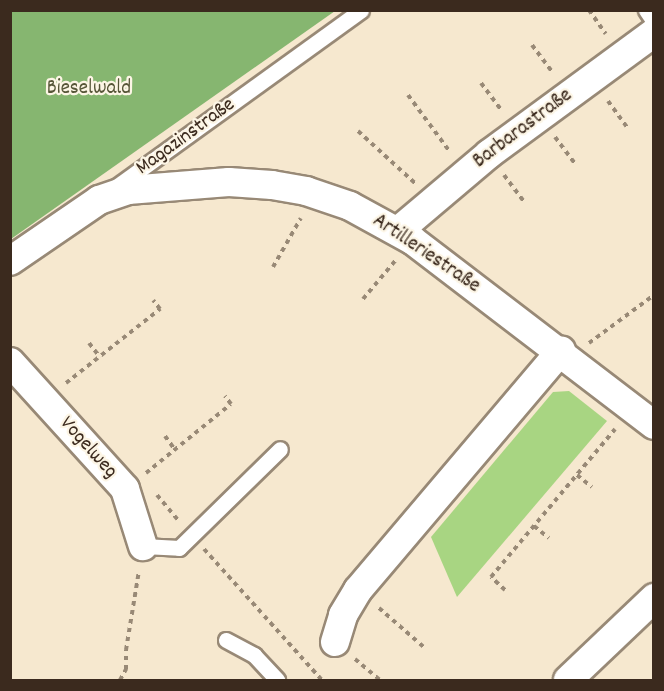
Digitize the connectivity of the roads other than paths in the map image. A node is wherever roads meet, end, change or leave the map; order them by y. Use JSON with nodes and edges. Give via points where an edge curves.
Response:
{"nodes":[{"id":1,"x":361,"y":10,"type":"edge"},
{"id":2,"x":646,"y":10,"type":"edge"},
{"id":3,"x":654,"y":22,"type":"edge"},
{"id":4,"x":654,"y":33,"type":"edge"},
{"id":5,"x":99,"y":200,"type":"junction"},
{"id":6,"x":405,"y":235,"type":"junction"},
{"id":7,"x":10,"y":261,"type":"edge"},
{"id":8,"x":565,"y":355,"type":"junction"},
{"id":9,"x":10,"y":362,"type":"edge"},
{"id":10,"x":643,"y":416,"type":"edge"},
{"id":11,"x":280,"y":449,"type":"dead end"},
{"id":12,"x":143,"y":546,"type":"joint"},
{"id":13,"x":654,"y":598,"type":"edge"},
{"id":14,"x":226,"y":640,"type":"dead end"},
{"id":15,"x":335,"y":642,"type":"dead end"},
{"id":16,"x":572,"y":679,"type":"edge"},
{"id":17,"x":277,"y":681,"type":"edge"}],
"edges":[{"from":1,"to":5,"type":"lane","name":"Magazinstraße"},
{"from":2,"to":3,"type":"lane"},
{"from":4,"to":6,"type":"street","name":"Barbarastraße","via":[[465,173]]},
{"from":5,"to":6,"type":"street","name":"Artilleriestraße","via":[[128,190],[229,182],[272,185],[350,206]]},
{"from":5,"to":7,"type":"street","name":"Magazinstraße"},
{"from":6,"to":8,"type":"street","name":"Artilleriestraße"},
{"from":8,"to":10,"type":"street","name":"Artilleriestraße"},
{"from":8,"to":15,"type":"street","via":[[358,590],[343,615]]},
{"from":9,"to":12,"type":"street","name":"Vogelweg","via":[[125,489]]},
{"from":11,"to":12,"type":"lane","via":[[179,548]]},
{"from":13,"to":16,"type":"street"},
{"from":14,"to":17,"type":"lane","via":[[254,655]]}]}
